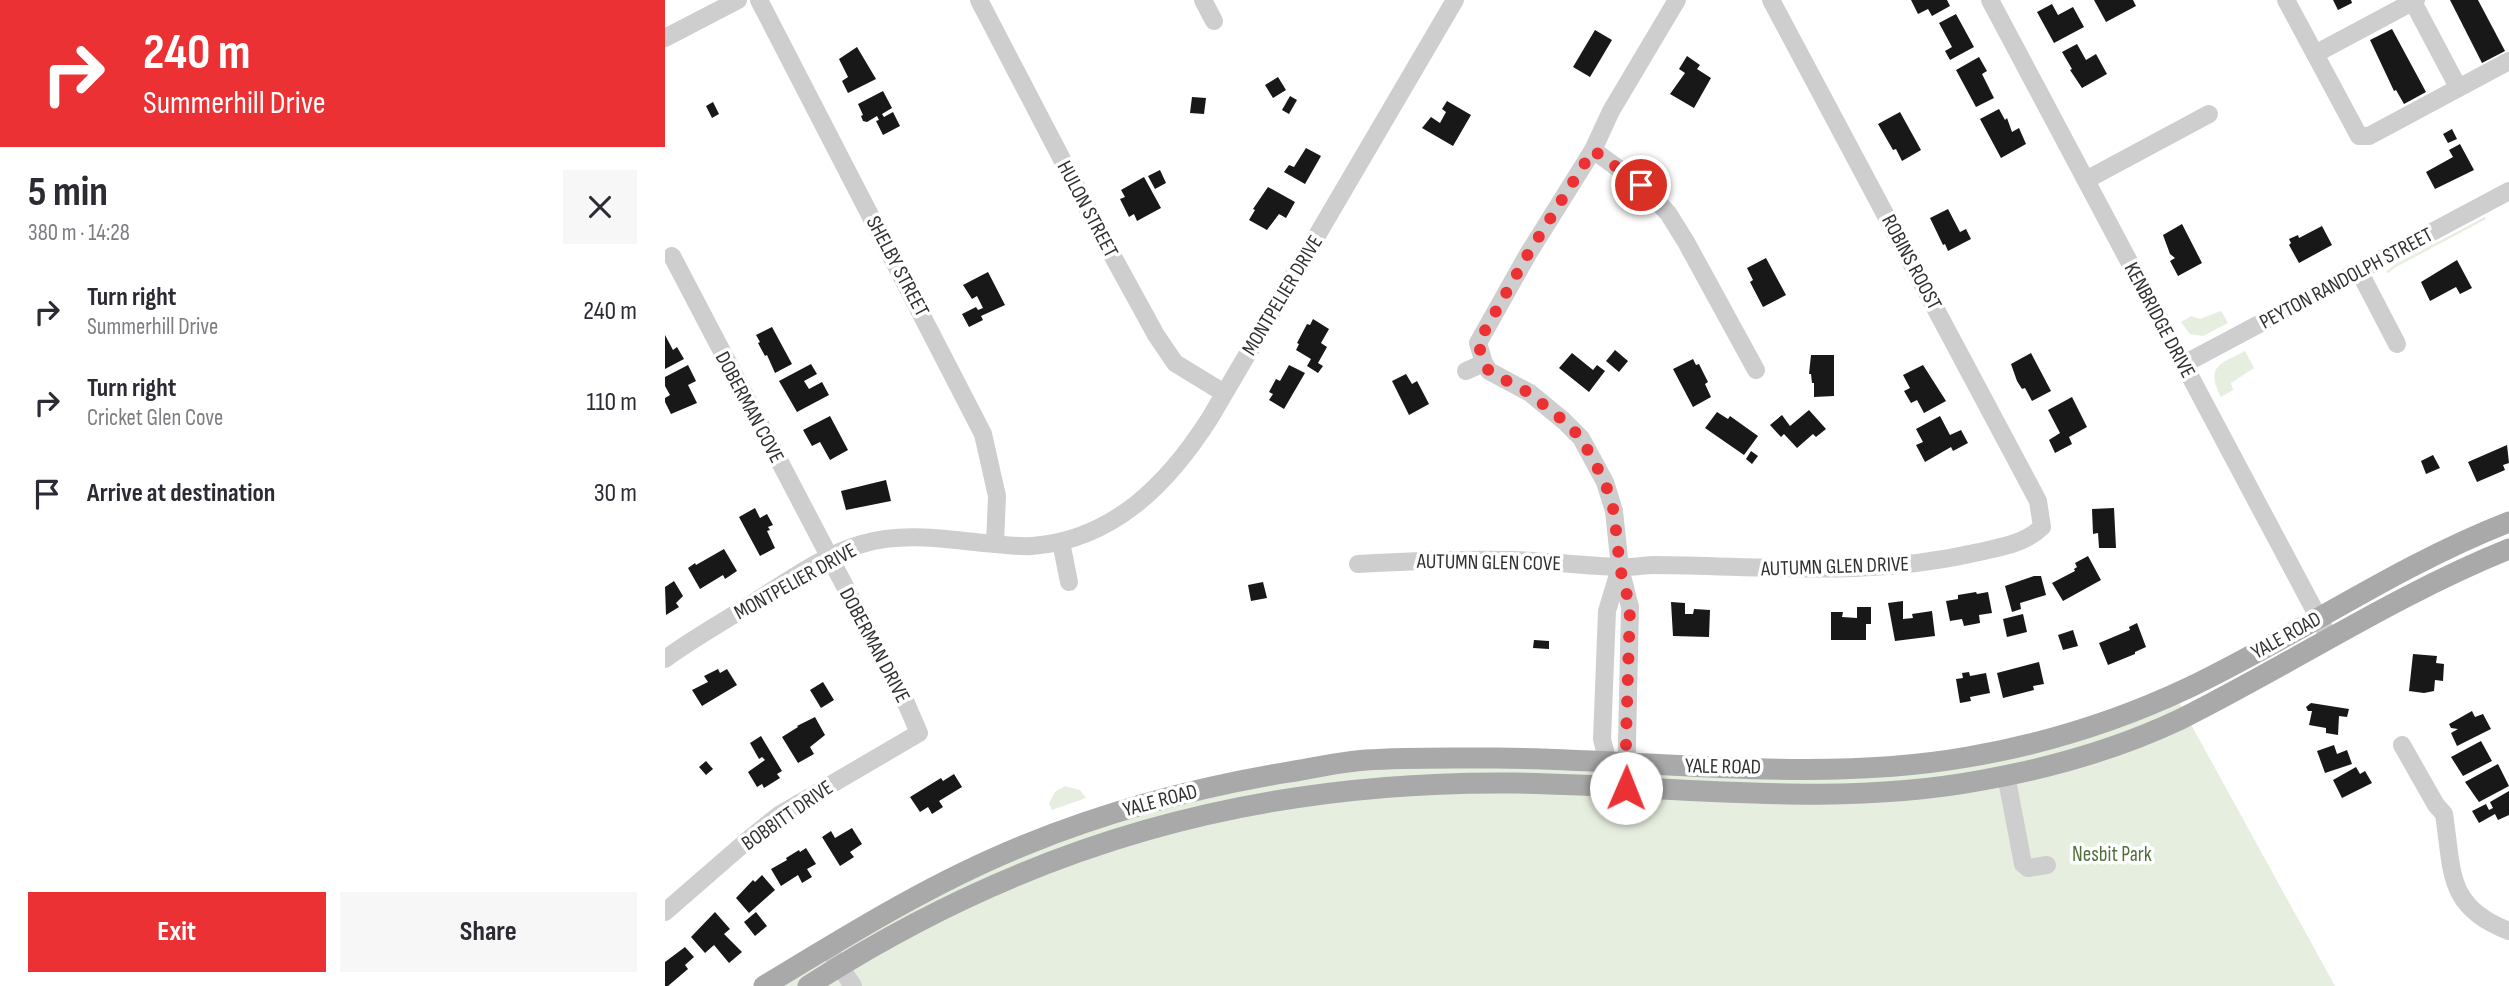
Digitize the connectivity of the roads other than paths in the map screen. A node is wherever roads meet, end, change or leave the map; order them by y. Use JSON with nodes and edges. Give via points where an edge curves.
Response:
{"nodes":[{"id":1,"x":738,"y":0,"type":"edge"},
{"id":2,"x":759,"y":0,"type":"edge"},
{"id":3,"x":979,"y":0,"type":"edge"},
{"id":4,"x":1203,"y":0,"type":"edge"},
{"id":5,"x":1455,"y":0,"type":"edge"},
{"id":6,"x":1677,"y":0,"type":"edge"},
{"id":7,"x":1771,"y":0,"type":"edge"},
{"id":8,"x":1990,"y":0,"type":"edge"},
{"id":9,"x":2285,"y":0,"type":"edge"},
{"id":10,"x":2414,"y":1,"type":"edge"},
{"id":11,"x":1214,"y":21,"type":"dead end"},
{"id":12,"x":665,"y":38,"type":"edge"},
{"id":13,"x":2315,"y":54,"type":"junction"},
{"id":14,"x":2509,"y":61,"type":"edge"},
{"id":15,"x":2458,"y":88,"type":"junction"},
{"id":16,"x":2209,"y":114,"type":"dead end"},
{"id":17,"x":1593,"y":150,"type":"junction"},
{"id":18,"x":2086,"y":180,"type":"junction"},
{"id":19,"x":2509,"y":191,"type":"edge"},
{"id":20,"x":672,"y":256,"type":"dead end"},
{"id":21,"x":2359,"y":271,"type":"junction"},
{"id":22,"x":2397,"y":344,"type":"dead end"},
{"id":23,"x":1484,"y":363,"type":"junction"},
{"id":24,"x":2184,"y":364,"type":"junction"},
{"id":25,"x":1756,"y":370,"type":"dead end"},
{"id":26,"x":1467,"y":371,"type":"dead end"},
{"id":27,"x":1224,"y":393,"type":"junction"},
{"id":28,"x":2509,"y":522,"type":"edge"},
{"id":29,"x":2042,"y":527,"type":"joint"},
{"id":30,"x":1061,"y":542,"type":"junction"},
{"id":31,"x":995,"y":544,"type":"junction"},
{"id":32,"x":2509,"y":549,"type":"edge"},
{"id":33,"x":829,"y":559,"type":"junction"},
{"id":34,"x":1357,"y":564,"type":"dead end"},
{"id":35,"x":1620,"y":568,"type":"junction"},
{"id":36,"x":1069,"y":582,"type":"dead end"},
{"id":37,"x":2318,"y":617,"type":"junction"},
{"id":38,"x":2330,"y":640,"type":"junction"},
{"id":39,"x":665,"y":659,"type":"edge"},
{"id":40,"x":919,"y":733,"type":"joint"},
{"id":41,"x":2402,"y":745,"type":"dead end"},
{"id":42,"x":1618,"y":763,"type":"junction"},
{"id":43,"x":2006,"y":775,"type":"junction"},
{"id":44,"x":1617,"y":788,"type":"junction"},
{"id":45,"x":2047,"y":865,"type":"dead end"},
{"id":46,"x":665,"y":912,"type":"edge"},
{"id":47,"x":2509,"y":931,"type":"edge"},
{"id":48,"x":827,"y":947,"type":"junction"},
{"id":49,"x":839,"y":966,"type":"junction"},
{"id":50,"x":764,"y":986,"type":"edge"},
{"id":51,"x":808,"y":986,"type":"edge"},
{"id":52,"x":853,"y":986,"type":"edge"}],
"edges":[{"from":1,"to":12,"type":"street"},
{"from":2,"to":31,"type":"street","name":"SHELBY STREET","via":[[977,420],[988,446],[997,496]]},
{"from":3,"to":27,"type":"street","name":"HULON STREET","via":[[1156,335],[1175,363]]},
{"from":4,"to":11,"type":"street"},
{"from":5,"to":27,"type":"street","name":"MONTPELIER DRIVE"},
{"from":6,"to":17,"type":"street"},
{"from":7,"to":29,"type":"street","name":"ROBINS ROOST","via":[[2038,501]]},
{"from":8,"to":18,"type":"street","name":"KENBRIDGE DRIVE"},
{"from":9,"to":13,"type":"street"},
{"from":10,"to":13,"type":"street"},
{"from":10,"to":15,"type":"street"},
{"from":13,"to":15,"type":"street","via":[[2359,136],[2369,136]]},
{"from":14,"to":15,"type":"street"},
{"from":16,"to":18,"type":"street"},
{"from":17,"to":23,"type":"street","via":[[1478,343]]},
{"from":17,"to":25,"type":"street","via":[[1641,185],[1668,213]]},
{"from":18,"to":24,"type":"street","name":"KENBRIDGE DRIVE"},
{"from":19,"to":21,"type":"street","name":"PEYTON RANDOLPH STREET"},
{"from":20,"to":33,"type":"street","name":"DOBERMAN COVE"},
{"from":21,"to":22,"type":"street"},
{"from":21,"to":24,"type":"street","name":"PEYTON RANDOLPH STREET"},
{"from":23,"to":26,"type":"street"},
{"from":23,"to":35,"type":"street","via":[[1489,371],[1545,404],[1581,438],[1609,491]]},
{"from":24,"to":37,"type":"street","name":"KENBRIDGE DRIVE"},
{"from":27,"to":30,"type":"street","name":"MONTPELIER DRIVE","via":[[1188,453],[1130,511],[1097,530]]},
{"from":28,"to":37,"type":"main road","name":"YALE ROAD","via":[[2434,555]]},
{"from":29,"to":35,"type":"street","name":"AUTUMN GLEN DRIVE","via":[[2026,539],[1990,550],[1892,567]]},
{"from":30,"to":31,"type":"street","name":"MONTPELIER DRIVE"},
{"from":30,"to":36,"type":"street"},
{"from":31,"to":33,"type":"street","name":"MONTPELIER DRIVE","via":[[899,538],[861,544]]},
{"from":32,"to":38,"type":"main road","name":"YALE ROAD"},
{"from":33,"to":39,"type":"street","name":"MONTPELIER DRIVE"},
{"from":33,"to":40,"type":"street","name":"DOBERMAN DRIVE"},
{"from":34,"to":35,"type":"street","name":"AUTUMN GLEN COVE","via":[[1456,559]]},
{"from":35,"to":42,"type":"street","via":[[1630,607],[1626,739]]},
{"from":37,"to":38,"type":"street","name":"KENBRIDGE DRIVE"},
{"from":37,"to":42,"type":"main road","name":"YALE ROAD","via":[[2162,700],[2083,729],[1999,751],[1938,762],[1840,769]]},
{"from":38,"to":43,"type":"main road","name":"YALE ROAD","via":[[2177,720],[2096,751]]},
{"from":40,"to":46,"type":"street","name":"BOBBITT DRIVE","via":[[779,816]]},
{"from":41,"to":47,"type":"street","via":[[2444,814],[2456,891],[2466,905]]},
{"from":42,"to":44,"type":"street"},
{"from":42,"to":48,"type":"main road","name":"YALE ROAD","via":[[1499,758],[1363,760],[1206,788],[1113,813],[1023,845],[927,891]]},
{"from":43,"to":44,"type":"main road","name":"YALE ROAD","via":[[1925,789],[1820,794]]},
{"from":43,"to":45,"type":"street","via":[[2023,863],[2028,868]]},
{"from":44,"to":49,"type":"main road","name":"YALE ROAD","via":[[1517,783],[1390,786],[1308,794],[1204,815],[1113,839],[997,883],[936,911]]},
{"from":48,"to":49,"type":"street"},
{"from":48,"to":50,"type":"main road","name":"YALE ROAD"},
{"from":49,"to":51,"type":"main road","name":"YALE ROAD"},
{"from":49,"to":52,"type":"street"}]}
